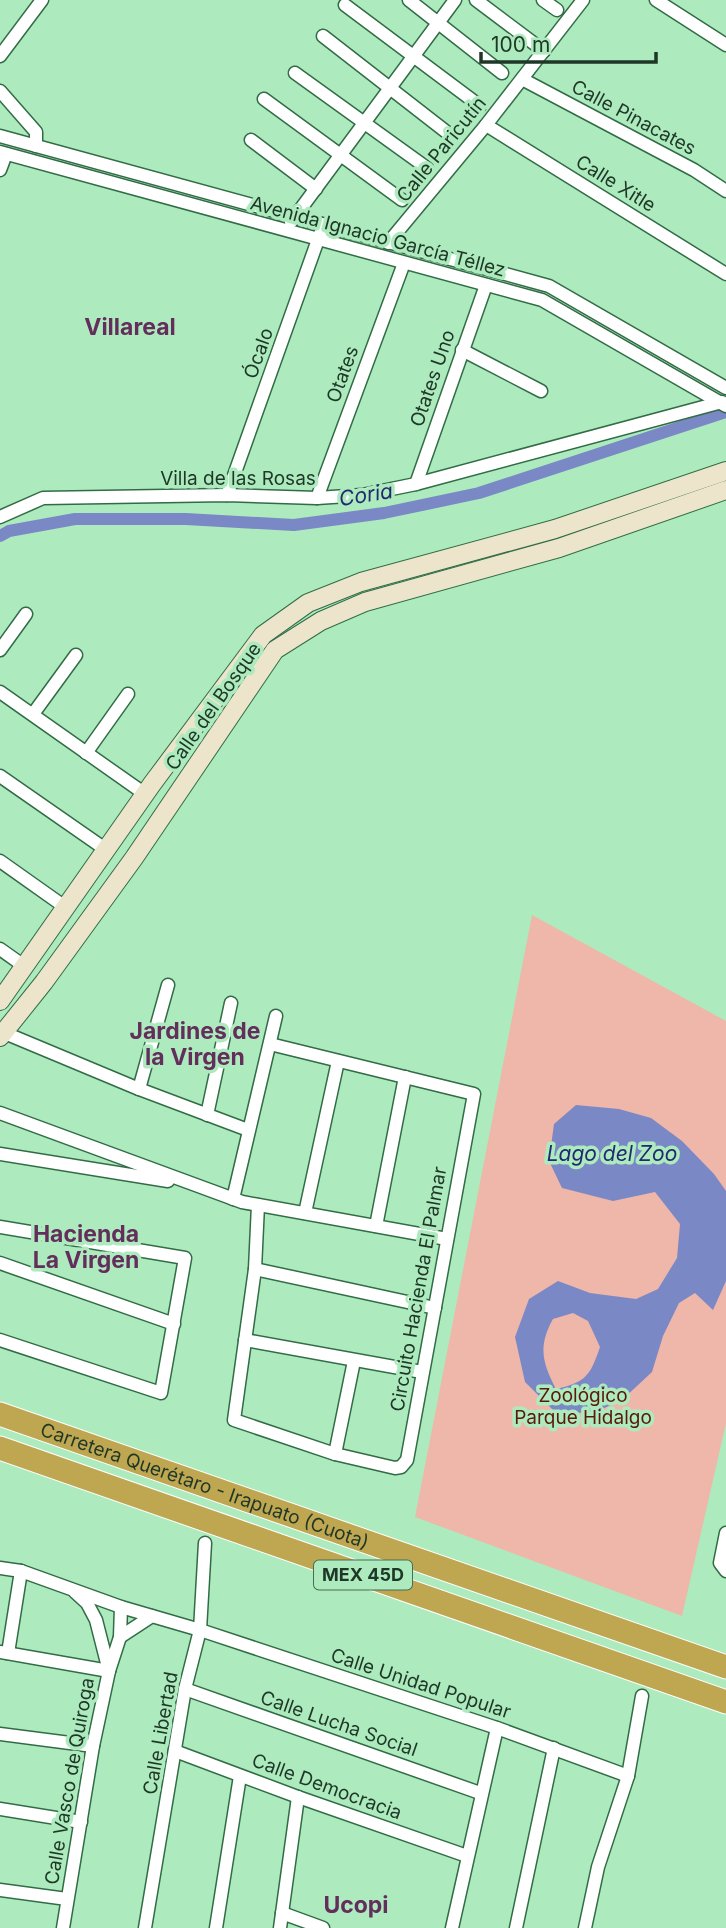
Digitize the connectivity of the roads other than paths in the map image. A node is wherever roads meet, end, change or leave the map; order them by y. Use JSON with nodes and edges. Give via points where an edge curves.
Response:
{"nodes":[{"id":1,"x":42,"y":0,"type":"edge"},
{"id":2,"x":409,"y":0,"type":"edge"},
{"id":3,"x":455,"y":0,"type":"edge"},
{"id":4,"x":476,"y":0,"type":"edge"},
{"id":5,"x":544,"y":0,"type":"edge"},
{"id":6,"x":583,"y":0,"type":"edge"},
{"id":7,"x":656,"y":0,"type":"edge"},
{"id":8,"x":345,"y":5,"type":"dead end"},
{"id":9,"x":556,"y":10,"type":"dead end"},
{"id":10,"x":438,"y":23,"type":"junction"},
{"id":11,"x":323,"y":36,"type":"dead end"},
{"id":12,"x":726,"y":45,"type":"edge"},
{"id":13,"x":1,"y":51,"type":"edge"},
{"id":14,"x":544,"y":51,"type":"junction"},
{"id":15,"x":414,"y":56,"type":"junction"},
{"id":16,"x":295,"y":73,"type":"dead end"},
{"id":17,"x":502,"y":73,"type":"dead end"},
{"id":18,"x":522,"y":79,"type":"junction"},
{"id":19,"x":390,"y":89,"type":"junction"},
{"id":20,"x":0,"y":91,"type":"edge"},
{"id":21,"x":264,"y":99,"type":"dead end"},
{"id":22,"x":480,"y":106,"type":"dead end"},
{"id":23,"x":364,"y":123,"type":"junction"},
{"id":24,"x":486,"y":125,"type":"junction"},
{"id":25,"x":449,"y":134,"type":"dead end"},
{"id":26,"x":0,"y":136,"type":"edge"},
{"id":27,"x":251,"y":140,"type":"dead end"},
{"id":28,"x":36,"y":146,"type":"junction"},
{"id":29,"x":3,"y":153,"type":"edge"},
{"id":30,"x":341,"y":156,"type":"junction"},
{"id":31,"x":427,"y":168,"type":"dead end"},
{"id":32,"x":0,"y":170,"type":"edge"},
{"id":33,"x":178,"y":186,"type":"junction"},
{"id":34,"x":316,"y":189,"type":"junction"},
{"id":35,"x":726,"y":191,"type":"edge"},
{"id":36,"x":173,"y":200,"type":"junction"},
{"id":37,"x":402,"y":200,"type":"dead end"},
{"id":38,"x":296,"y":216,"type":"junction"},
{"id":39,"x":324,"y":224,"type":"junction"},
{"id":40,"x":286,"y":230,"type":"junction"},
{"id":41,"x":318,"y":239,"type":"junction"},
{"id":42,"x":388,"y":243,"type":"junction"},
{"id":43,"x":404,"y":263,"type":"junction"},
{"id":44,"x":726,"y":274,"type":"edge"},
{"id":45,"x":486,"y":285,"type":"junction"},
{"id":46,"x":462,"y":350,"type":"junction"},
{"id":47,"x":726,"y":388,"type":"edge"},
{"id":48,"x":541,"y":391,"type":"dead end"},
{"id":49,"x":724,"y":403,"type":"edge"},
{"id":50,"x":726,"y":471,"type":"edge"},
{"id":51,"x":416,"y":484,"type":"junction"},
{"id":52,"x":726,"y":491,"type":"edge"},
{"id":53,"x":227,"y":495,"type":"junction"},
{"id":54,"x":317,"y":498,"type":"junction"},
{"id":55,"x":0,"y":517,"type":"edge"},
{"id":56,"x":26,"y":614,"type":"dead end"},
{"id":57,"x":0,"y":650,"type":"edge"},
{"id":58,"x":76,"y":655,"type":"dead end"},
{"id":59,"x":0,"y":692,"type":"edge"},
{"id":60,"x":128,"y":694,"type":"dead end"},
{"id":61,"x":33,"y":714,"type":"junction"},
{"id":62,"x":86,"y":753,"type":"junction"},
{"id":63,"x":0,"y":776,"type":"edge"},
{"id":64,"x":145,"y":794,"type":"junction"},
{"id":65,"x":105,"y":849,"type":"junction"},
{"id":66,"x":0,"y":861,"type":"edge"},
{"id":67,"x":65,"y":907,"type":"junction"},
{"id":68,"x":0,"y":949,"type":"edge"},
{"id":69,"x":23,"y":966,"type":"junction"},
{"id":70,"x":168,"y":985,"type":"dead end"},
{"id":71,"x":0,"y":1002,"type":"edge"},
{"id":72,"x":231,"y":1003,"type":"dead end"},
{"id":73,"x":276,"y":1016,"type":"dead end"},
{"id":74,"x":1,"y":1034,"type":"edge"},
{"id":75,"x":270,"y":1044,"type":"junction"},
{"id":76,"x":338,"y":1060,"type":"junction"},
{"id":77,"x":405,"y":1077,"type":"junction"},
{"id":78,"x":139,"y":1089,"type":"junction"},
{"id":79,"x":0,"y":1113,"type":"edge"},
{"id":80,"x":207,"y":1115,"type":"junction"},
{"id":81,"x":248,"y":1130,"type":"junction"},
{"id":82,"x":0,"y":1154,"type":"edge"},
{"id":83,"x":196,"y":1185,"type":"junction"},
{"id":84,"x":233,"y":1199,"type":"junction"},
{"id":85,"x":258,"y":1205,"type":"junction"},
{"id":86,"x":306,"y":1213,"type":"junction"},
{"id":87,"x":376,"y":1226,"type":"junction"},
{"id":88,"x":0,"y":1227,"type":"edge"},
{"id":89,"x":447,"y":1239,"type":"junction"},
{"id":90,"x":0,"y":1263,"type":"edge"},
{"id":91,"x":255,"y":1269,"type":"junction"},
{"id":92,"x":435,"y":1308,"type":"junction"},
{"id":93,"x":174,"y":1324,"type":"junction"},
{"id":94,"x":0,"y":1340,"type":"edge"},
{"id":95,"x":246,"y":1340,"type":"junction"},
{"id":96,"x":354,"y":1361,"type":"junction"},
{"id":97,"x":422,"y":1372,"type":"junction"},
{"id":98,"x":0,"y":1414,"type":"edge"},
{"id":99,"x":0,"y":1448,"type":"edge"},
{"id":100,"x":335,"y":1454,"type":"junction"},
{"id":101,"x":726,"y":1533,"type":"edge"},
{"id":102,"x":205,"y":1543,"type":"dead end"},
{"id":103,"x":0,"y":1568,"type":"edge"},
{"id":104,"x":21,"y":1571,"type":"junction"},
{"id":105,"x":726,"y":1571,"type":"edge"},
{"id":106,"x":69,"y":1587,"type":"junction"},
{"id":107,"x":121,"y":1607,"type":"junction"},
{"id":108,"x":152,"y":1616,"type":"junction"},
{"id":109,"x":200,"y":1630,"type":"junction"},
{"id":110,"x":120,"y":1637,"type":"junction"},
{"id":111,"x":4,"y":1653,"type":"edge"},
{"id":112,"x":726,"y":1667,"type":"edge"},
{"id":113,"x":109,"y":1671,"type":"junction"},
{"id":114,"x":185,"y":1689,"type":"junction"},
{"id":115,"x":642,"y":1696,"type":"dead end"},
{"id":116,"x":726,"y":1702,"type":"edge"},
{"id":117,"x":497,"y":1728,"type":"junction"},
{"id":118,"x":0,"y":1734,"type":"edge"},
{"id":119,"x":93,"y":1746,"type":"junction"},
{"id":120,"x":554,"y":1748,"type":"junction"},
{"id":121,"x":176,"y":1751,"type":"junction"},
{"id":122,"x":240,"y":1776,"type":"junction"},
{"id":123,"x":628,"y":1776,"type":"junction"},
{"id":124,"x":480,"y":1793,"type":"junction"},
{"id":125,"x":298,"y":1797,"type":"junction"},
{"id":126,"x":0,"y":1808,"type":"edge"},
{"id":127,"x":81,"y":1822,"type":"junction"},
{"id":128,"x":467,"y":1856,"type":"junction"},
{"id":129,"x":0,"y":1890,"type":"edge"},
{"id":130,"x":67,"y":1899,"type":"junction"},
{"id":131,"x":282,"y":1913,"type":"junction"},
{"id":132,"x":63,"y":1928,"type":"edge"},
{"id":133,"x":145,"y":1928,"type":"edge"},
{"id":134,"x":216,"y":1928,"type":"edge"},
{"id":135,"x":280,"y":1928,"type":"edge"},
{"id":136,"x":323,"y":1928,"type":"edge"},
{"id":137,"x":452,"y":1928,"type":"edge"},
{"id":138,"x":516,"y":1928,"type":"edge"},
{"id":139,"x":585,"y":1928,"type":"edge"}],
"edges":[{"from":1,"to":13,"type":"street"},
{"from":2,"to":10,"type":"street"},
{"from":3,"to":10,"type":"street"},
{"from":4,"to":14,"type":"street"},
{"from":5,"to":9,"type":"street"},
{"from":6,"to":14,"type":"street","name":"Calle Paricutín"},
{"from":7,"to":12,"type":"street"},
{"from":8,"to":15,"type":"street"},
{"from":10,"to":15,"type":"street"},
{"from":10,"to":17,"type":"street"},
{"from":11,"to":19,"type":"street"},
{"from":14,"to":18,"type":"street","name":"Calle Paricutín"},
{"from":15,"to":19,"type":"street"},
{"from":15,"to":22,"type":"street"},
{"from":16,"to":23,"type":"street"},
{"from":18,"to":24,"type":"street","name":"Calle Paricutín"},
{"from":18,"to":35,"type":"street","name":"Calle Pinacates"},
{"from":19,"to":23,"type":"street"},
{"from":19,"to":25,"type":"street"},
{"from":20,"to":28,"type":"street","via":[[36,132]]},
{"from":21,"to":30,"type":"street"},
{"from":23,"to":30,"type":"street"},
{"from":23,"to":31,"type":"street"},
{"from":24,"to":42,"type":"street","name":"Calle Paricutín"},
{"from":24,"to":44,"type":"street","name":"Calle Xitle"},
{"from":26,"to":28,"type":"street","name":"Avenida Ignacio García Téllez"},
{"from":27,"to":34,"type":"street"},
{"from":28,"to":33,"type":"street","name":"Avenida Ignacio García Téllez"},
{"from":29,"to":32,"type":"street"},
{"from":29,"to":36,"type":"street","name":"Avenida Ignacio García Téllez"},
{"from":30,"to":34,"type":"street"},
{"from":30,"to":37,"type":"street"},
{"from":33,"to":36,"type":"street"},
{"from":33,"to":38,"type":"street","name":"Avenida Ignacio García Téllez"},
{"from":34,"to":38,"type":"street"},
{"from":36,"to":40,"type":"street","name":"Avenida Ignacio García Téllez"},
{"from":38,"to":39,"type":"street","name":"Avenida Ignacio García Téllez"},
{"from":38,"to":40,"type":"street"},
{"from":39,"to":41,"type":"street","name":"Ócalo"},
{"from":39,"to":42,"type":"street","name":"Avenida Ignacio García Téllez"},
{"from":40,"to":41,"type":"street","name":"Avenida Ignacio García Téllez"},
{"from":41,"to":43,"type":"street","name":"Avenida Ignacio García Téllez"},
{"from":41,"to":53,"type":"street","name":"Ócalo"},
{"from":42,"to":47,"type":"street","name":"Avenida Ignacio García Téllez","via":[[549,286]]},
{"from":43,"to":45,"type":"street","name":"Avenida Ignacio García Téllez"},
{"from":43,"to":54,"type":"street","name":"Otates"},
{"from":45,"to":46,"type":"street","name":"Otates Uno"},
{"from":45,"to":49,"type":"street","name":"Avenida Ignacio García Téllez","via":[[542,300]]},
{"from":46,"to":48,"type":"street"},
{"from":46,"to":51,"type":"street","name":"Otates Uno"},
{"from":49,"to":51,"type":"street","name":"Villa de las Rosas"},
{"from":50,"to":64,"type":"street","name":"Calle del Bosque","via":[[555,529],[361,582],[308,603],[263,635]]},
{"from":51,"to":54,"type":"street","name":"Villa de las Rosas"},
{"from":52,"to":74,"type":"street","name":"Calle del Bosque","via":[[559,548],[365,602],[321,621],[275,650],[134,858]]},
{"from":53,"to":54,"type":"street","name":"Villa de las Rosas"},
{"from":53,"to":55,"type":"street","name":"Villa de las Rosas","via":[[43,498]]},
{"from":56,"to":57,"type":"street"},
{"from":58,"to":61,"type":"street"},
{"from":59,"to":61,"type":"street"},
{"from":60,"to":62,"type":"street"},
{"from":61,"to":62,"type":"street"},
{"from":62,"to":64,"type":"street"},
{"from":63,"to":65,"type":"street"},
{"from":64,"to":65,"type":"street","name":"Calle del Bosque"},
{"from":65,"to":67,"type":"street","name":"Calle del Bosque"},
{"from":66,"to":67,"type":"street"},
{"from":67,"to":69,"type":"street","name":"Calle del Bosque"},
{"from":68,"to":69,"type":"street"},
{"from":69,"to":71,"type":"street","name":"Calle del Bosque"},
{"from":70,"to":78,"type":"street"},
{"from":72,"to":80,"type":"street"},
{"from":73,"to":75,"type":"street"},
{"from":74,"to":78,"type":"street"},
{"from":75,"to":76,"type":"street","name":"Circuito Hacienda El Palmar"},
{"from":75,"to":81,"type":"street"},
{"from":76,"to":77,"type":"street","name":"Circuito Hacienda El Palmar"},
{"from":76,"to":86,"type":"street"},
{"from":77,"to":87,"type":"street"},
{"from":77,"to":89,"type":"street","name":"Circuito Hacienda El Palmar","via":[[474,1094]]},
{"from":78,"to":80,"type":"street"},
{"from":79,"to":83,"type":"street"},
{"from":80,"to":81,"type":"street"},
{"from":81,"to":84,"type":"street"},
{"from":82,"to":83,"type":"street"},
{"from":83,"to":84,"type":"street"},
{"from":84,"to":85,"type":"street"},
{"from":85,"to":86,"type":"street"},
{"from":85,"to":91,"type":"street","name":"Circuito Hacienda El Palmar"},
{"from":86,"to":87,"type":"street"},
{"from":87,"to":89,"type":"street"},
{"from":88,"to":93,"type":"street","via":[[185,1258]]},
{"from":89,"to":92,"type":"street","name":"Circuito Hacienda El Palmar"},
{"from":90,"to":93,"type":"street"},
{"from":91,"to":92,"type":"street"},
{"from":91,"to":95,"type":"street","name":"Circuito Hacienda El Palmar"},
{"from":92,"to":97,"type":"street","name":"Circuito Hacienda El Palmar"},
{"from":93,"to":94,"type":"street","via":[[161,1392]]},
{"from":95,"to":96,"type":"street"},
{"from":95,"to":100,"type":"street","name":"Circuito Hacienda El Palmar","via":[[234,1420]]},
{"from":96,"to":97,"type":"street"},
{"from":96,"to":100,"type":"street"},
{"from":97,"to":100,"type":"street","name":"Circuito Hacienda El Palmar","via":[[407,1460],[401,1467]]},
{"from":98,"to":112,"type":"highway","name":"Carretera Querétaro - Irapuato (Cuota)","number":"MEX 45D"},
{"from":99,"to":116,"type":"highway","name":"Carretera Querétaro - Irapuato (Cuota)","number":"MEX 45D"},
{"from":101,"to":105,"type":"street","via":[[720,1563]]},
{"from":102,"to":109,"type":"street","name":"Calle Libertad"},
{"from":103,"to":104,"type":"street","name":"Calle Unidad Popular"},
{"from":104,"to":106,"type":"street","name":"Calle Unidad Popular"},
{"from":104,"to":111,"type":"street"},
{"from":106,"to":107,"type":"street","name":"Calle Unidad Popular"},
{"from":106,"to":113,"type":"street","name":"Calle Vasco de Quiroga","via":[[87,1603],[96,1620]]},
{"from":107,"to":108,"type":"street","name":"Calle Unidad Popular"},
{"from":107,"to":110,"type":"street"},
{"from":108,"to":109,"type":"street","name":"Calle Unidad Popular"},
{"from":108,"to":110,"type":"street"},
{"from":109,"to":114,"type":"street","name":"Calle Libertad"},
{"from":109,"to":117,"type":"street","name":"Calle Unidad Popular"},
{"from":110,"to":113,"type":"street"},
{"from":111,"to":113,"type":"street"},
{"from":113,"to":119,"type":"street","name":"Calle Vasco de Quiroga"},
{"from":114,"to":121,"type":"street","name":"Calle Libertad"},
{"from":114,"to":124,"type":"street","name":"Calle Lucha Social"},
{"from":115,"to":123,"type":"street"},
{"from":117,"to":120,"type":"street","name":"Calle Unidad Popular"},
{"from":117,"to":124,"type":"street"},
{"from":118,"to":119,"type":"street"},
{"from":119,"to":127,"type":"street","name":"Calle Vasco de Quiroga"},
{"from":120,"to":123,"type":"street","name":"Calle Unidad Popular"},
{"from":120,"to":138,"type":"street"},
{"from":121,"to":122,"type":"street","name":"Calle Democracia"},
{"from":121,"to":133,"type":"street","name":"Calle Libertad"},
{"from":122,"to":125,"type":"street","name":"Calle Democracia"},
{"from":122,"to":134,"type":"street"},
{"from":123,"to":139,"type":"street","via":[[598,1867]]},
{"from":124,"to":128,"type":"street"},
{"from":125,"to":128,"type":"street","name":"Calle Democracia"},
{"from":125,"to":131,"type":"street"},
{"from":126,"to":127,"type":"street"},
{"from":127,"to":130,"type":"street","name":"Calle Vasco de Quiroga"},
{"from":128,"to":137,"type":"street"},
{"from":129,"to":130,"type":"street"},
{"from":130,"to":132,"type":"street","name":"Calle Vasco de Quiroga"},
{"from":131,"to":135,"type":"street"},
{"from":131,"to":136,"type":"street"}]}
